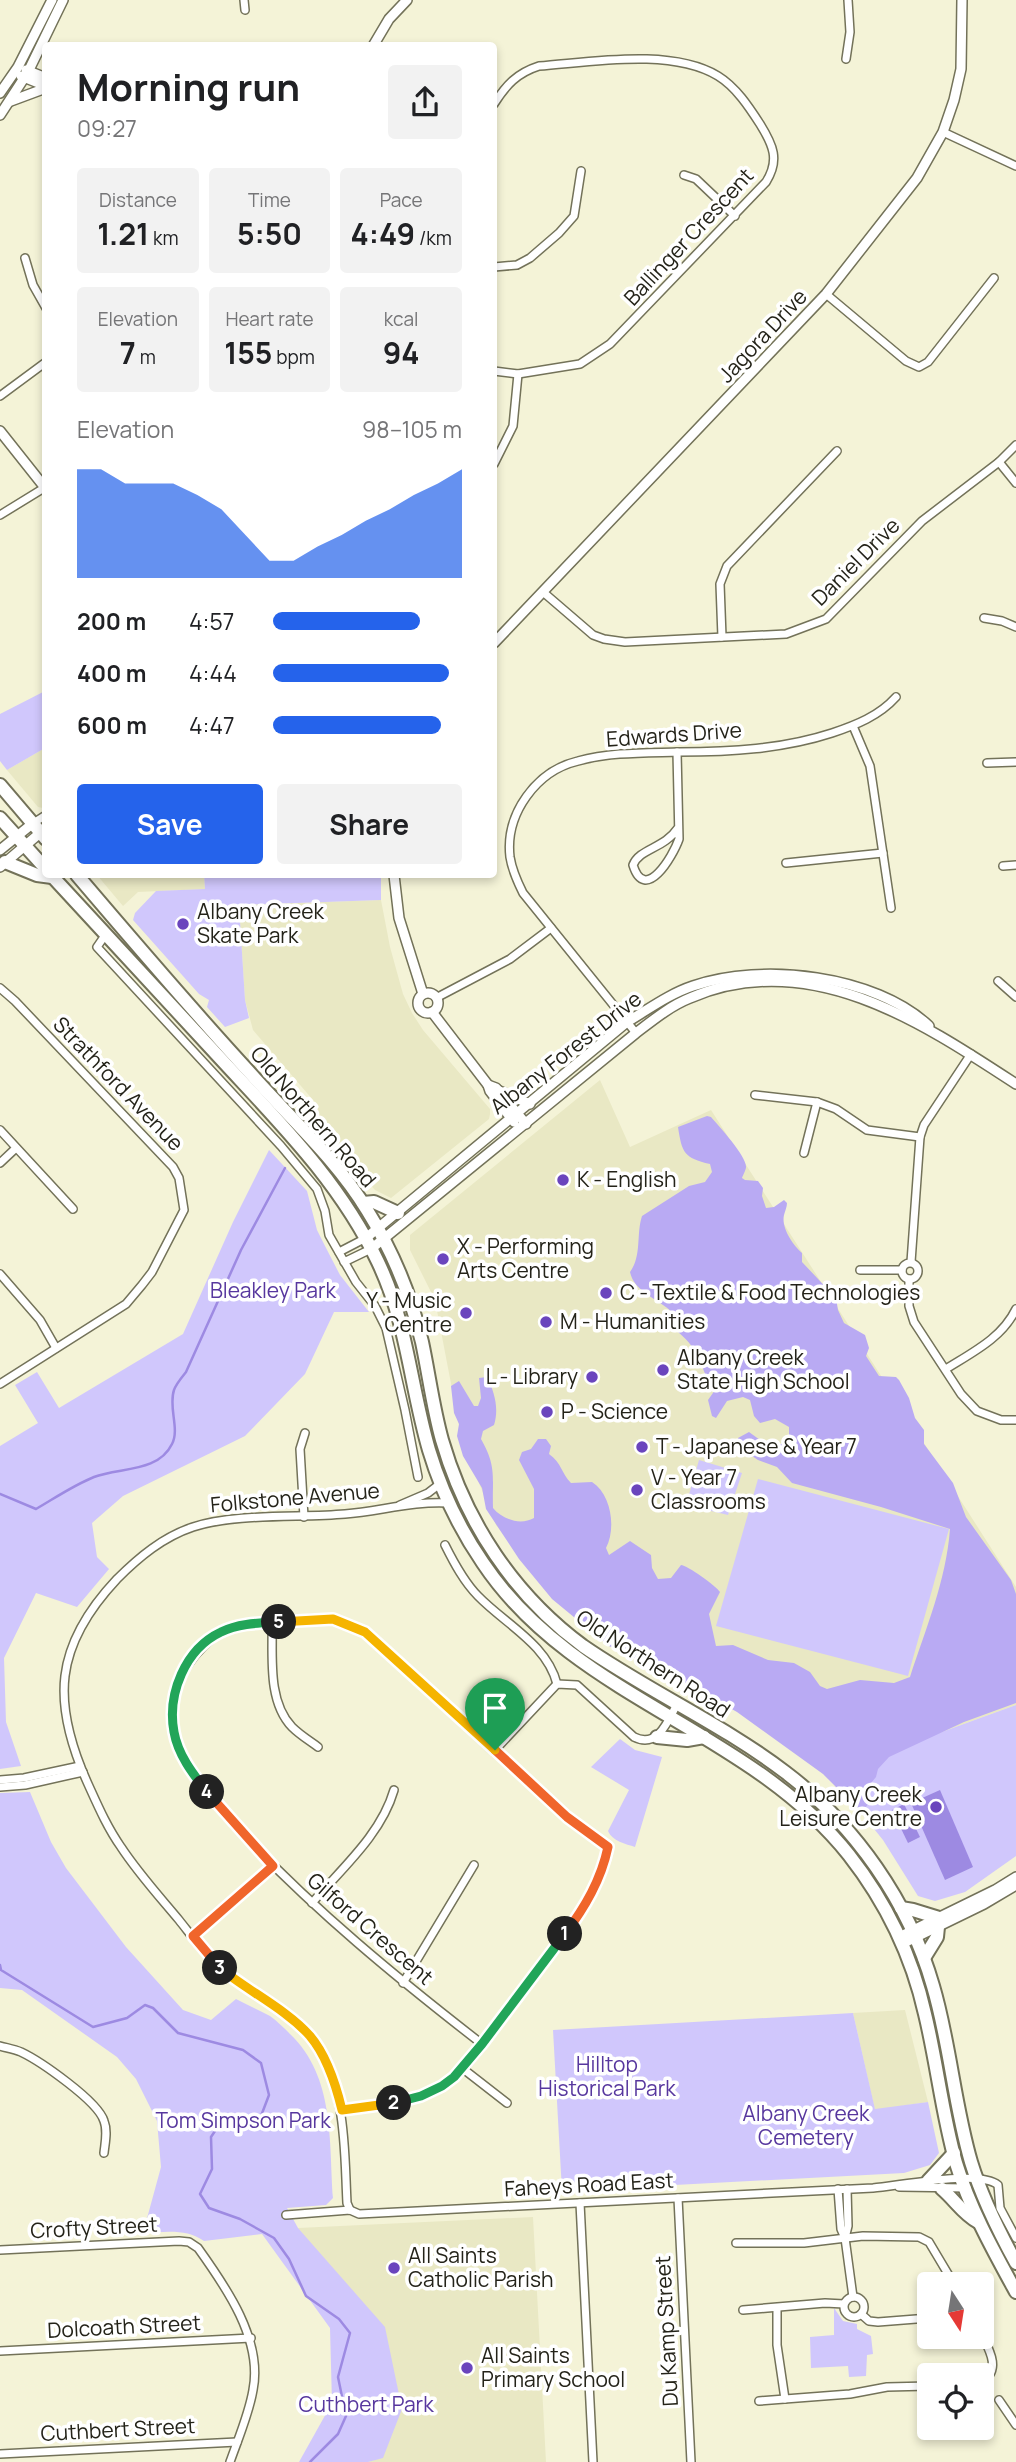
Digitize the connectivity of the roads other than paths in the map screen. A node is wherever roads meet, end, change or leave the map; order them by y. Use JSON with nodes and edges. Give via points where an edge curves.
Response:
{"nodes":[{"id":1,"x":52,"y":0,"type":"edge"},
{"id":2,"x":63,"y":0,"type":"edge"},
{"id":3,"x":244,"y":0,"type":"edge"},
{"id":4,"x":407,"y":0,"type":"edge"},
{"id":5,"x":848,"y":0,"type":"edge"},
{"id":6,"x":962,"y":0,"type":"edge"},
{"id":7,"x":245,"y":10,"type":"dead end"},
{"id":8,"x":47,"y":42,"type":"edge"},
{"id":9,"x":375,"y":42,"type":"edge"},
{"id":10,"x":42,"y":53,"type":"edge"},
{"id":11,"x":846,"y":59,"type":"dead end"},
{"id":12,"x":16,"y":70,"type":"junction"},
{"id":13,"x":27,"y":74,"type":"junction"},
{"id":14,"x":42,"y":77,"type":"edge"},
{"id":15,"x":42,"y":84,"type":"edge"},
{"id":16,"x":42,"y":89,"type":"edge"},
{"id":17,"x":0,"y":93,"type":"edge"},
{"id":18,"x":497,"y":100,"type":"edge"},
{"id":19,"x":10,"y":101,"type":"junction"},
{"id":20,"x":0,"y":115,"type":"edge"},
{"id":21,"x":943,"y":132,"type":"junction"},
{"id":22,"x":1016,"y":166,"type":"edge"},
{"id":23,"x":581,"y":171,"type":"dead end"},
{"id":24,"x":684,"y":175,"type":"dead end"},
{"id":25,"x":734,"y":216,"type":"junction"},
{"id":26,"x":25,"y":258,"type":"dead end"},
{"id":27,"x":497,"y":267,"type":"edge"},
{"id":28,"x":994,"y":278,"type":"dead end"},
{"id":29,"x":826,"y":295,"type":"junction"},
{"id":30,"x":42,"y":302,"type":"edge"},
{"id":31,"x":42,"y":365,"type":"edge"},
{"id":32,"x":497,"y":371,"type":"edge"},
{"id":33,"x":518,"y":373,"type":"junction"},
{"id":34,"x":0,"y":396,"type":"edge"},
{"id":35,"x":0,"y":431,"type":"edge"},
{"id":36,"x":1016,"y":445,"type":"edge"},
{"id":37,"x":837,"y":451,"type":"dead end"},
{"id":38,"x":497,"y":458,"type":"edge"},
{"id":39,"x":999,"y":462,"type":"junction"},
{"id":40,"x":1016,"y":482,"type":"edge"},
{"id":41,"x":42,"y":485,"type":"edge"},
{"id":42,"x":42,"y":491,"type":"edge"},
{"id":43,"x":0,"y":515,"type":"edge"},
{"id":44,"x":543,"y":592,"type":"junction"},
{"id":45,"x":984,"y":618,"type":"dead end"},
{"id":46,"x":1016,"y":627,"type":"edge"},
{"id":47,"x":722,"y":637,"type":"junction"},
{"id":48,"x":497,"y":640,"type":"edge"},
{"id":49,"x":897,"y":697,"type":"dead end"},
{"id":50,"x":853,"y":726,"type":"junction"},
{"id":51,"x":677,"y":752,"type":"junction"},
{"id":52,"x":1016,"y":762,"type":"edge"},
{"id":53,"x":987,"y":763,"type":"dead end"},
{"id":54,"x":0,"y":785,"type":"edge"},
{"id":55,"x":0,"y":818,"type":"edge"},
{"id":56,"x":678,"y":828,"type":"junction"},
{"id":57,"x":41,"y":831,"type":"edge"},
{"id":58,"x":20,"y":841,"type":"junction"},
{"id":59,"x":883,"y":853,"type":"junction"},
{"id":60,"x":2,"y":860,"type":"edge"},
{"id":61,"x":786,"y":863,"type":"dead end"},
{"id":62,"x":1016,"y":864,"type":"edge"},
{"id":63,"x":42,"y":866,"type":"edge"},
{"id":64,"x":1003,"y":866,"type":"dead end"},
{"id":65,"x":42,"y":875,"type":"edge"},
{"id":66,"x":53,"y":878,"type":"edge"},
{"id":67,"x":80,"y":878,"type":"edge"},
{"id":68,"x":394,"y":878,"type":"edge"},
{"id":69,"x":891,"y":908,"type":"dead end"},
{"id":70,"x":551,"y":928,"type":"junction"},
{"id":71,"x":106,"y":934,"type":"junction"},
{"id":72,"x":998,"y":981,"type":"dead end"},
{"id":73,"x":0,"y":988,"type":"edge"},
{"id":74,"x":423,"y":994,"type":"junction"},
{"id":75,"x":1016,"y":997,"type":"edge"},
{"id":76,"x":436,"y":998,"type":"junction"},
{"id":77,"x":432,"y":1012,"type":"junction"},
{"id":78,"x":627,"y":1022,"type":"junction"},
{"id":79,"x":933,"y":1030,"type":"junction"},
{"id":80,"x":636,"y":1033,"type":"junction"},
{"id":81,"x":971,"y":1054,"type":"junction"},
{"id":82,"x":1016,"y":1084,"type":"edge"},
{"id":83,"x":493,"y":1087,"type":"junction"},
{"id":84,"x":755,"y":1095,"type":"dead end"},
{"id":85,"x":817,"y":1102,"type":"junction"},
{"id":86,"x":530,"y":1104,"type":"junction"},
{"id":87,"x":514,"y":1116,"type":"junction"},
{"id":88,"x":523,"y":1126,"type":"junction"},
{"id":89,"x":0,"y":1130,"type":"edge"},
{"id":90,"x":920,"y":1137,"type":"junction"},
{"id":91,"x":16,"y":1147,"type":"junction"},
{"id":92,"x":804,"y":1153,"type":"dead end"},
{"id":93,"x":0,"y":1163,"type":"edge"},
{"id":94,"x":363,"y":1203,"type":"junction"},
{"id":95,"x":73,"y":1209,"type":"dead end"},
{"id":96,"x":398,"y":1213,"type":"junction"},
{"id":97,"x":377,"y":1229,"type":"junction"},
{"id":98,"x":384,"y":1241,"type":"junction"},
{"id":99,"x":368,"y":1244,"type":"junction"},
{"id":100,"x":339,"y":1252,"type":"junction"},
{"id":101,"x":344,"y":1262,"type":"junction"},
{"id":102,"x":911,"y":1262,"type":"junction"},
{"id":103,"x":860,"y":1270,"type":"dead end"},
{"id":104,"x":902,"y":1270,"type":"junction"},
{"id":105,"x":0,"y":1274,"type":"edge"},
{"id":106,"x":909,"y":1279,"type":"junction"},
{"id":107,"x":1016,"y":1309,"type":"edge"},
{"id":108,"x":56,"y":1348,"type":"junction"},
{"id":109,"x":946,"y":1369,"type":"junction"},
{"id":110,"x":0,"y":1384,"type":"edge"},
{"id":111,"x":1016,"y":1420,"type":"edge"},
{"id":112,"x":306,"y":1433,"type":"dead end"},
{"id":113,"x":418,"y":1477,"type":"dead end"},
{"id":114,"x":440,"y":1483,"type":"junction"},
{"id":115,"x":449,"y":1503,"type":"junction"},
{"id":116,"x":400,"y":1505,"type":"junction"},
{"id":117,"x":304,"y":1517,"type":"junction"},
{"id":118,"x":445,"y":1545,"type":"dead end"},
{"id":119,"x":272,"y":1622,"type":"junction"},
{"id":120,"x":557,"y":1684,"type":"junction"},
{"id":121,"x":677,"y":1704,"type":"junction"},
{"id":122,"x":670,"y":1717,"type":"junction"},
{"id":123,"x":657,"y":1737,"type":"junction"},
{"id":124,"x":704,"y":1737,"type":"junction"},
{"id":125,"x":318,"y":1747,"type":"dead end"},
{"id":126,"x":495,"y":1750,"type":"junction"},
{"id":127,"x":81,"y":1769,"type":"junction"},
{"id":128,"x":0,"y":1780,"type":"edge"},
{"id":129,"x":0,"y":1787,"type":"edge"},
{"id":130,"x":394,"y":1790,"type":"dead end"},
{"id":131,"x":474,"y":1865,"type":"dead end"},
{"id":132,"x":273,"y":1866,"type":"junction"},
{"id":133,"x":1016,"y":1877,"type":"edge"},
{"id":134,"x":1016,"y":1885,"type":"edge"},
{"id":135,"x":312,"y":1903,"type":"junction"},
{"id":136,"x":901,"y":1908,"type":"junction"},
{"id":137,"x":939,"y":1923,"type":"junction"},
{"id":138,"x":914,"y":1935,"type":"junction"},
{"id":139,"x":193,"y":1936,"type":"junction"},
{"id":140,"x":901,"y":1941,"type":"junction"},
{"id":141,"x":924,"y":1958,"type":"junction"},
{"id":142,"x":403,"y":1983,"type":"junction"},
{"id":143,"x":482,"y":2044,"type":"junction"},
{"id":144,"x":0,"y":2046,"type":"edge"},
{"id":145,"x":462,"y":2068,"type":"junction"},
{"id":146,"x":507,"y":2104,"type":"dead end"},
{"id":147,"x":342,"y":2110,"type":"junction"},
{"id":148,"x":104,"y":2153,"type":"dead end"},
{"id":149,"x":954,"y":2153,"type":"junction"},
{"id":150,"x":928,"y":2180,"type":"junction"},
{"id":151,"x":978,"y":2183,"type":"junction"},
{"id":152,"x":963,"y":2184,"type":"junction"},
{"id":153,"x":894,"y":2186,"type":"junction"},
{"id":154,"x":843,"y":2189,"type":"junction"},
{"id":155,"x":942,"y":2189,"type":"junction"},
{"id":156,"x":678,"y":2198,"type":"junction"},
{"id":157,"x":580,"y":2203,"type":"junction"},
{"id":158,"x":350,"y":2210,"type":"junction"},
{"id":159,"x":286,"y":2215,"type":"dead end"},
{"id":160,"x":978,"y":2222,"type":"junction"},
{"id":161,"x":845,"y":2238,"type":"junction"},
{"id":162,"x":1016,"y":2238,"type":"edge"},
{"id":163,"x":736,"y":2243,"type":"dead end"},
{"id":164,"x":0,"y":2250,"type":"edge"},
{"id":165,"x":1016,"y":2263,"type":"edge"},
{"id":166,"x":947,"y":2272,"type":"edge"},
{"id":167,"x":1016,"y":2292,"type":"edge"},
{"id":168,"x":853,"y":2297,"type":"junction"},
{"id":169,"x":844,"y":2304,"type":"junction"},
{"id":170,"x":777,"y":2308,"type":"junction"},
{"id":171,"x":743,"y":2309,"type":"dead end"},
{"id":172,"x":861,"y":2314,"type":"junction"},
{"id":173,"x":917,"y":2319,"type":"edge"},
{"id":174,"x":251,"y":2337,"type":"junction"},
{"id":175,"x":0,"y":2351,"type":"edge"},
{"id":176,"x":917,"y":2386,"type":"edge"},
{"id":177,"x":785,"y":2399,"type":"junction"},
{"id":178,"x":999,"y":2400,"type":"dead end"},
{"id":179,"x":759,"y":2401,"type":"dead end"},
{"id":180,"x":1016,"y":2425,"type":"edge"},
{"id":181,"x":237,"y":2442,"type":"junction"},
{"id":182,"x":0,"y":2454,"type":"edge"},
{"id":183,"x":230,"y":2462,"type":"edge"},
{"id":184,"x":593,"y":2462,"type":"edge"},
{"id":185,"x":691,"y":2462,"type":"edge"}],
"edges":[{"from":1,"to":12,"type":"street"},
{"from":2,"to":8,"type":"street"},
{"from":3,"to":7,"type":"street"},
{"from":4,"to":9,"type":"street"},
{"from":5,"to":11,"type":"street"},
{"from":6,"to":21,"type":"street","name":"Jagora Drive","via":[[961,69]]},
{"from":10,"to":13,"type":"street"},
{"from":12,"to":13,"type":"street"},
{"from":12,"to":17,"type":"street"},
{"from":13,"to":14,"type":"street"},
{"from":13,"to":15,"type":"street"},
{"from":13,"to":19,"type":"street"},
{"from":16,"to":19,"type":"street"},
{"from":18,"to":25,"type":"street","name":"Ballinger Crescent","via":[[514,78],[539,66],[667,59],[719,77],[737,93],[775,153],[766,182]]},
{"from":19,"to":20,"type":"street"},
{"from":21,"to":22,"type":"street"},
{"from":21,"to":29,"type":"street","name":"Jagora Drive","via":[[917,178]]},
{"from":23,"to":27,"type":"street","via":[[574,216],[530,258]]},
{"from":24,"to":25,"type":"street","via":[[696,179]]},
{"from":25,"to":33,"type":"street","name":"Ballinger Crescent","via":[[610,344],[580,364]]},
{"from":26,"to":30,"type":"street"},
{"from":28,"to":29,"type":"street","via":[[928,362],[919,367]]},
{"from":29,"to":44,"type":"street","name":"Jagora Drive"},
{"from":31,"to":34,"type":"street"},
{"from":32,"to":33,"type":"street","name":"Ballinger Crescent"},
{"from":33,"to":38,"type":"street","via":[[513,426]]},
{"from":35,"to":41,"type":"street"},
{"from":36,"to":39,"type":"street","name":"Daniel Drive"},
{"from":37,"to":47,"type":"street","via":[[726,566],[720,584]]},
{"from":39,"to":40,"type":"street"},
{"from":39,"to":47,"type":"street","name":"Daniel Drive","via":[[922,521],[826,619],[786,634]]},
{"from":42,"to":43,"type":"street"},
{"from":44,"to":47,"type":"street","name":"Daniel Drive","via":[[604,639]]},
{"from":44,"to":48,"type":"street","name":"Jagora Drive"},
{"from":45,"to":46,"type":"street"},
{"from":49,"to":50,"type":"street","name":"Edwards Drive","via":[[885,710]]},
{"from":50,"to":51,"type":"street","name":"Edwards Drive","via":[[811,740],[772,746]]},
{"from":50,"to":59,"type":"street","via":[[870,766]]},
{"from":51,"to":56,"type":"street"},
{"from":51,"to":70,"type":"street","name":"Edwards Drive","via":[[577,761],[547,775],[524,799],[514,822],[510,856],[523,893]]},
{"from":52,"to":53,"type":"street"},
{"from":54,"to":57,"type":"highway"},
{"from":55,"to":58,"type":"highway","name":"Old Northern Road"},
{"from":56,"to":56,"type":"street","via":[[665,844],[635,859],[638,877],[650,881],[655,877],[676,847]]},
{"from":57,"to":58,"type":"street"},
{"from":58,"to":60,"type":"street"},
{"from":58,"to":63,"type":"highway","name":"Old Northern Road"},
{"from":59,"to":61,"type":"street"},
{"from":59,"to":69,"type":"street"},
{"from":60,"to":65,"type":"highway"},
{"from":62,"to":64,"type":"street"},
{"from":66,"to":71,"type":"highway","name":"Old Northern Road"},
{"from":67,"to":94,"type":"highway","name":"Old Northern Road"},
{"from":68,"to":74,"type":"street","via":[[399,918]]},
{"from":70,"to":76,"type":"street","via":[[510,959]]},
{"from":70,"to":78,"type":"street","name":"Edwards Drive"},
{"from":71,"to":99,"type":"highway","name":"Old Northern Road","via":[[299,1143],[344,1201]]},
{"from":71,"to":100,"type":"street","name":"Old Northern Road","via":[[97,947],[310,1179]]},
{"from":72,"to":75,"type":"street"},
{"from":73,"to":108,"type":"street","name":"Strathford Avenue","via":[[173,1167],[184,1197],[179,1223],[126,1304]]},
{"from":74,"to":76,"type":"street"},
{"from":74,"to":77,"type":"street","via":[[418,1006],[423,1012]]},
{"from":76,"to":77,"type":"street"},
{"from":77,"to":83,"type":"street"},
{"from":78,"to":79,"type":"street","name":"Albany Forest Drive","via":[[694,986],[729,977],[784,974],[859,988],[917,1015]]},
{"from":78,"to":80,"type":"street","name":"Edwards Drive"},
{"from":78,"to":86,"type":"street","name":"Albany Forest Drive"},
{"from":79,"to":80,"type":"street","name":"Albany Forest Drive","via":[[848,992],[771,981],[741,983],[688,998]]},
{"from":79,"to":81,"type":"street","name":"Albany Forest Drive"},
{"from":80,"to":88,"type":"street","name":"Albany Forest Drive"},
{"from":81,"to":82,"type":"street","name":"Albany Forest Drive"},
{"from":81,"to":90,"type":"street"},
{"from":83,"to":86,"type":"street"},
{"from":83,"to":87,"type":"street","via":[[490,1091]]},
{"from":84,"to":85,"type":"street"},
{"from":85,"to":90,"type":"street","via":[[867,1130]]},
{"from":85,"to":92,"type":"street"},
{"from":86,"to":87,"type":"street","name":"Albany Forest Drive"},
{"from":87,"to":88,"type":"street"},
{"from":87,"to":96,"type":"street","name":"Albany Forest Drive"},
{"from":88,"to":98,"type":"street","name":"Albany Forest Drive"},
{"from":89,"to":91,"type":"street"},
{"from":90,"to":102,"type":"street"},
{"from":91,"to":93,"type":"street"},
{"from":91,"to":95,"type":"street"},
{"from":94,"to":96,"type":"highway","via":[[374,1202]]},
{"from":94,"to":97,"type":"highway","name":"Old Northern Road"},
{"from":96,"to":97,"type":"street","name":"Albany Forest Drive"},
{"from":97,"to":98,"type":"highway","name":"Old Northern Road"},
{"from":97,"to":99,"type":"street","name":"Albany Forest Drive"},
{"from":98,"to":99,"type":"street","name":"Albany Forest Drive"},
{"from":98,"to":121,"type":"highway","name":"Old Northern Road","via":[[415,1317],[448,1460],[468,1510],[493,1552],[522,1589],[568,1634]]},
{"from":99,"to":100,"type":"street"},
{"from":99,"to":101,"type":"street"},
{"from":99,"to":114,"type":"highway","name":"Old Northern Road","via":[[399,1315]]},
{"from":100,"to":101,"type":"street","name":"Old Northern Road"},
{"from":101,"to":113,"type":"street","name":"Old Northern Road","via":[[386,1328]]},
{"from":102,"to":104,"type":"street"},
{"from":102,"to":106,"type":"street","via":[[918,1272]]},
{"from":103,"to":104,"type":"street"},
{"from":104,"to":106,"type":"street"},
{"from":105,"to":108,"type":"street","via":[[40,1320]]},
{"from":106,"to":109,"type":"street","via":[[914,1322]]},
{"from":107,"to":109,"type":"street","via":[[992,1340]]},
{"from":108,"to":110,"type":"street","name":"Strathford Avenue"},
{"from":109,"to":111,"type":"street","via":[[976,1411]]},
{"from":112,"to":117,"type":"street","via":[[300,1449]]},
{"from":114,"to":115,"type":"highway","name":"Old Northern Road"},
{"from":114,"to":116,"type":"street","name":"Folkstone Avenue"},
{"from":115,"to":116,"type":"street","name":"Folkstone Avenue"},
{"from":115,"to":122,"type":"highway","name":"Old Northern Road","via":[[491,1574],[542,1631],[578,1661]]},
{"from":116,"to":117,"type":"street","name":"Folkstone Avenue"},
{"from":117,"to":127,"type":"street","name":"Folkstone Avenue","via":[[231,1520],[192,1527],[152,1548],[99,1598],[75,1637],[64,1683],[69,1734]]},
{"from":118,"to":120,"type":"street","via":[[478,1597],[548,1660]]},
{"from":119,"to":125,"type":"street","via":[[278,1700],[293,1728]]},
{"from":119,"to":126,"type":"street","name":"Gilford Crescent","via":[[333,1619],[365,1632]]},
{"from":119,"to":132,"type":"street","name":"Gilford Crescent","via":[[220,1632],[197,1651],[184,1669],[172,1710],[183,1759]]},
{"from":120,"to":123,"type":"street","via":[[577,1685],[639,1739]]},
{"from":120,"to":126,"type":"street"},
{"from":121,"to":122,"type":"street"},
{"from":121,"to":136,"type":"highway","name":"Old Northern Road","via":[[765,1758],[814,1796],[855,1839]]},
{"from":122,"to":123,"type":"street"},
{"from":122,"to":124,"type":"highway","name":"Old Northern Road"},
{"from":123,"to":124,"type":"highway"},
{"from":124,"to":140,"type":"highway","name":"Old Northern Road","via":[[765,1775],[822,1824],[870,1885]]},
{"from":126,"to":143,"type":"street","name":"Gilford Crescent","via":[[567,1817],[608,1847],[603,1870],[581,1913]]},
{"from":127,"to":128,"type":"street"},
{"from":127,"to":129,"type":"street"},
{"from":127,"to":139,"type":"street","name":"Folkstone Avenue","via":[[122,1849]]},
{"from":130,"to":135,"type":"street","via":[[377,1826]]},
{"from":131,"to":142,"type":"street"},
{"from":132,"to":135,"type":"street","name":"Gilford Crescent"},
{"from":132,"to":139,"type":"street"},
{"from":133,"to":137,"type":"street"},
{"from":134,"to":137,"type":"street"},
{"from":135,"to":142,"type":"street","name":"Gilford Crescent"},
{"from":136,"to":137,"type":"highway"},
{"from":136,"to":138,"type":"highway","name":"Old Northern Road"},
{"from":137,"to":138,"type":"street"},
{"from":137,"to":141,"type":"highway","via":[[937,1937]]},
{"from":138,"to":140,"type":"street"},
{"from":138,"to":141,"type":"highway","name":"Old Northern Road"},
{"from":139,"to":147,"type":"street","name":"Folkstone Avenue","via":[[216,1964],[310,2037],[334,2081]]},
{"from":140,"to":149,"type":"highway","name":"Old Northern Road","via":[[925,2014]]},
{"from":141,"to":151,"type":"highway","name":"Old Northern Road"},
{"from":142,"to":143,"type":"street","name":"Gilford Crescent"},
{"from":143,"to":145,"type":"street"},
{"from":144,"to":148,"type":"street","via":[[34,2060],[96,2106],[104,2120]]},
{"from":145,"to":146,"type":"street"},
{"from":145,"to":147,"type":"street","via":[[442,2086],[421,2096]]},
{"from":147,"to":158,"type":"street","name":"Folkstone Avenue"},
{"from":149,"to":150,"type":"highway"},
{"from":149,"to":152,"type":"highway","name":"Old Northern Road"},
{"from":150,"to":152,"type":"street","name":"Faheys Road East"},
{"from":150,"to":153,"type":"street","name":"Faheys Road East"},
{"from":151,"to":152,"type":"street","name":"Faheys Road East"},
{"from":151,"to":162,"type":"street","via":[[992,2180],[998,2185],[1000,2208]]},
{"from":151,"to":165,"type":"highway","name":"Old Northern Road"},
{"from":152,"to":155,"type":"street","name":"Faheys Road East"},
{"from":152,"to":160,"type":"highway","name":"Old Northern Road"},
{"from":153,"to":154,"type":"street","name":"Faheys Road East"},
{"from":153,"to":155,"type":"street","name":"Faheys Road East"},
{"from":154,"to":156,"type":"street","name":"Faheys Road East"},
{"from":154,"to":161,"type":"street","via":[[841,2229]]},
{"from":155,"to":160,"type":"highway","via":[[966,2216]]},
{"from":156,"to":157,"type":"street","name":"Faheys Road East"},
{"from":156,"to":185,"type":"street","name":"Du Kamp Street"},
{"from":157,"to":158,"type":"street","name":"Faheys Road East","via":[[359,2214]]},
{"from":157,"to":184,"type":"street"},
{"from":158,"to":159,"type":"street","name":"Faheys Road East"},
{"from":160,"to":167,"type":"highway","name":"Old Northern Road"},
{"from":161,"to":163,"type":"street"},
{"from":161,"to":166,"type":"street","via":[[921,2238],[929,2242]]},
{"from":161,"to":168,"type":"street"},
{"from":164,"to":174,"type":"street","name":"Crofty Street","via":[[189,2242],[204,2256]]},
{"from":168,"to":169,"type":"street"},
{"from":168,"to":172,"type":"street","via":[[863,2303]]},
{"from":169,"to":170,"type":"street"},
{"from":169,"to":172,"type":"street","via":[[850,2316]]},
{"from":170,"to":171,"type":"street"},
{"from":170,"to":177,"type":"street"},
{"from":172,"to":173,"type":"street","via":[[878,2322]]},
{"from":174,"to":175,"type":"street","name":"Dolcoath Street"},
{"from":174,"to":181,"type":"street","via":[[253,2392]]},
{"from":176,"to":177,"type":"street"},
{"from":177,"to":179,"type":"street"},
{"from":178,"to":180,"type":"street"},
{"from":181,"to":182,"type":"street","name":"Cuthbert Street"},
{"from":181,"to":183,"type":"street"}]}
